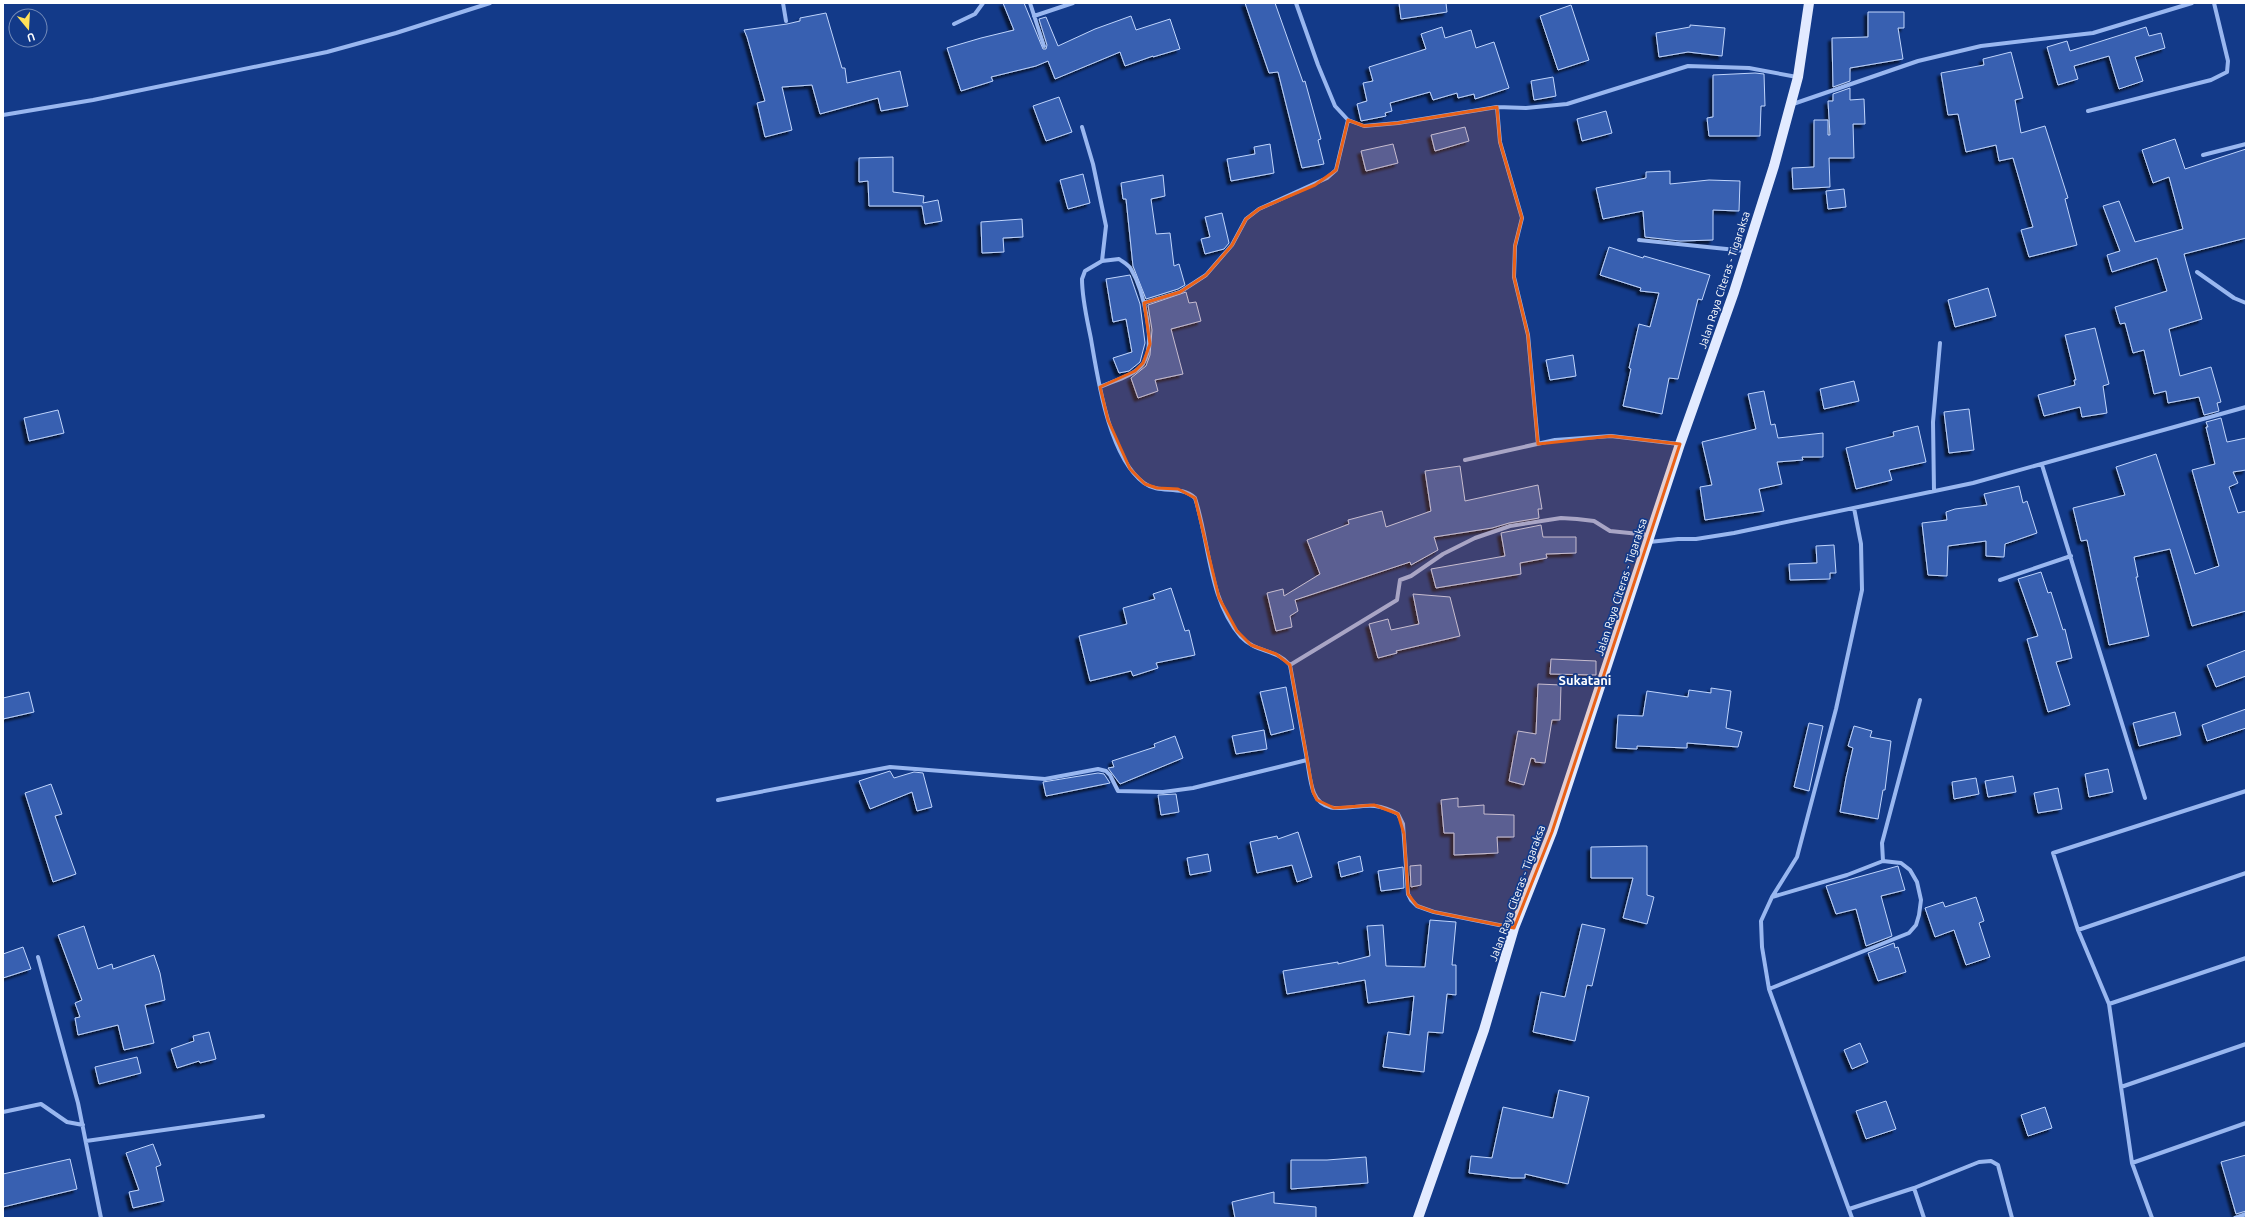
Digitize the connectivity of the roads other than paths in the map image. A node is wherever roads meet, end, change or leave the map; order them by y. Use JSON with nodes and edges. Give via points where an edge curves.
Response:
{"nodes":[{"id":1,"x":490,"y":3,"type":"edge"},
{"id":2,"x":783,"y":3,"type":"edge"},
{"id":3,"x":983,"y":3,"type":"edge"},
{"id":4,"x":1030,"y":3,"type":"edge"},
{"id":5,"x":1073,"y":3,"type":"edge"},
{"id":6,"x":1296,"y":3,"type":"edge"},
{"id":7,"x":1809,"y":3,"type":"edge"},
{"id":8,"x":2192,"y":3,"type":"edge"},
{"id":9,"x":2214,"y":3,"type":"edge"},
{"id":10,"x":1034,"y":16,"type":"junction"},
{"id":11,"x":786,"y":21,"type":"dead end"},
{"id":12,"x":954,"y":24,"type":"dead end"},
{"id":13,"x":1044,"y":46,"type":"dead end"},
{"id":14,"x":1798,"y":77,"type":"junction"},
{"id":15,"x":1790,"y":105,"type":"junction"},
{"id":16,"x":1496,"y":107,"type":"junction"},
{"id":17,"x":2088,"y":111,"type":"dead end"},
{"id":18,"x":3,"y":115,"type":"edge"},
{"id":19,"x":1348,"y":120,"type":"junction"},
{"id":20,"x":1082,"y":127,"type":"dead end"},
{"id":21,"x":2246,"y":144,"type":"edge"},
{"id":22,"x":2203,"y":155,"type":"dead end"},
{"id":23,"x":1639,"y":240,"type":"dead end"},
{"id":24,"x":1747,"y":252,"type":"junction"},
{"id":25,"x":1102,"y":261,"type":"junction"},
{"id":26,"x":2198,"y":272,"type":"dead end"},
{"id":27,"x":1144,"y":303,"type":"junction"},
{"id":28,"x":2246,"y":303,"type":"edge"},
{"id":29,"x":1940,"y":343,"type":"dead end"},
{"id":30,"x":1100,"y":387,"type":"junction"},
{"id":31,"x":2246,"y":407,"type":"edge"},
{"id":32,"x":1538,"y":444,"type":"junction"},
{"id":33,"x":1680,"y":444,"type":"junction"},
{"id":34,"x":1465,"y":460,"type":"dead end"},
{"id":35,"x":2042,"y":465,"type":"junction"},
{"id":36,"x":1934,"y":491,"type":"junction"},
{"id":37,"x":1854,"y":508,"type":"junction"},
{"id":38,"x":1650,"y":539,"type":"junction"},
{"id":39,"x":2071,"y":556,"type":"junction"},
{"id":40,"x":2000,"y":580,"type":"dead end"},
{"id":41,"x":1290,"y":665,"type":"junction"},
{"id":42,"x":1920,"y":700,"type":"dead end"},
{"id":43,"x":1308,"y":760,"type":"junction"},
{"id":44,"x":2246,"y":791,"type":"edge"},
{"id":45,"x":2145,"y":798,"type":"dead end"},
{"id":46,"x":718,"y":800,"type":"dead end"},
{"id":47,"x":1883,"y":861,"type":"junction"},
{"id":48,"x":2246,"y":872,"type":"edge"},
{"id":49,"x":1772,"y":897,"type":"junction"},
{"id":50,"x":1514,"y":928,"type":"junction"},
{"id":51,"x":2078,"y":930,"type":"junction"},
{"id":52,"x":38,"y":957,"type":"dead end"},
{"id":53,"x":2246,"y":958,"type":"edge"},
{"id":54,"x":1769,"y":989,"type":"junction"},
{"id":55,"x":2109,"y":1004,"type":"junction"},
{"id":56,"x":2246,"y":1044,"type":"edge"},
{"id":57,"x":2121,"y":1087,"type":"junction"},
{"id":58,"x":3,"y":1112,"type":"edge"},
{"id":59,"x":263,"y":1116,"type":"dead end"},
{"id":60,"x":2246,"y":1123,"type":"edge"},
{"id":61,"x":83,"y":1125,"type":"junction"},
{"id":62,"x":86,"y":1141,"type":"junction"},
{"id":63,"x":2132,"y":1163,"type":"junction"},
{"id":64,"x":1914,"y":1188,"type":"junction"},
{"id":65,"x":1849,"y":1209,"type":"junction"},
{"id":66,"x":2246,"y":1214,"type":"edge"},
{"id":67,"x":101,"y":1218,"type":"edge"},
{"id":68,"x":1418,"y":1218,"type":"edge"},
{"id":69,"x":1852,"y":1218,"type":"edge"},
{"id":70,"x":1924,"y":1218,"type":"edge"},
{"id":71,"x":2012,"y":1218,"type":"edge"},
{"id":72,"x":2152,"y":1218,"type":"edge"},
{"id":73,"x":2235,"y":1218,"type":"edge"}],
"edges":[{"from":1,"to":18,"type":"street","via":[[327,52],[93,100]]},
{"from":2,"to":11,"type":"street"},
{"from":3,"to":12,"type":"street","via":[[975,14]]},
{"from":4,"to":10,"type":"street"},
{"from":5,"to":10,"type":"street"},
{"from":6,"to":19,"type":"street","via":[[1335,106]]},
{"from":7,"to":14,"type":"main road","name":"Jalan Raya Citeras - Tigaraksa"},
{"from":8,"to":15,"type":"street","via":[[2093,32],[1981,46],[1918,60]]},
{"from":9,"to":17,"type":"street","via":[[2228,61],[2227,72],[2211,80]]},
{"from":10,"to":13,"type":"street"},
{"from":14,"to":15,"type":"main road","name":"Jalan Raya Citeras - Tigaraksa"},
{"from":14,"to":16,"type":"street","via":[[1749,68],[1688,66],[1567,104],[1526,108]]},
{"from":15,"to":24,"type":"main road","name":"Jalan Raya Citeras - Tigaraksa"},
{"from":16,"to":19,"type":"street","via":[[1364,126]]},
{"from":16,"to":32,"type":"street","via":[[1500,142],[1522,218],[1515,246],[1514,277],[1528,335]]},
{"from":19,"to":27,"type":"street","via":[[1336,170],[1327,178],[1259,209],[1246,219],[1232,246],[1206,275],[1180,292]]},
{"from":20,"to":25,"type":"street","via":[[1106,226]]},
{"from":21,"to":22,"type":"street"},
{"from":23,"to":24,"type":"street"},
{"from":24,"to":33,"type":"main road","name":"Jalan Raya Citeras - Tigaraksa"},
{"from":25,"to":27,"type":"street","via":[[1120,259],[1130,268]]},
{"from":25,"to":30,"type":"street","via":[[1085,271],[1082,279]]},
{"from":26,"to":28,"type":"street","via":[[2234,298]]},
{"from":27,"to":30,"type":"street","via":[[1150,344],[1143,363],[1135,371]]},
{"from":29,"to":36,"type":"street","via":[[1933,422]]},
{"from":30,"to":41,"type":"street","via":[[1108,420],[1130,469],[1145,484],[1189,492],[1195,498],[1215,585],[1225,612],[1237,631],[1250,645],[1261,651],[1276,654]]},
{"from":31,"to":35,"type":"street"},
{"from":32,"to":33,"type":"street","via":[[1556,440],[1611,436]]},
{"from":32,"to":34,"type":"street"},
{"from":33,"to":38,"type":"main road","name":"Jalan Raya Citeras - Tigaraksa"},
{"from":35,"to":36,"type":"street"},
{"from":35,"to":39,"type":"street"},
{"from":36,"to":37,"type":"street"},
{"from":37,"to":38,"type":"street","via":[[1696,539]]},
{"from":37,"to":49,"type":"street","via":[[1861,544],[1862,590],[1836,709],[1797,857]]},
{"from":38,"to":41,"type":"street","via":[[1610,530],[1594,522],[1561,518],[1510,526],[1475,538],[1400,580],[1396,600]]},
{"from":38,"to":50,"type":"main road","name":"Jalan Raya Citeras - Tigaraksa","via":[[1552,832]]},
{"from":39,"to":40,"type":"street"},
{"from":39,"to":45,"type":"street"},
{"from":41,"to":43,"type":"street"},
{"from":42,"to":47,"type":"street","via":[[1882,843]]},
{"from":43,"to":46,"type":"street","via":[[1193,788],[1163,792],[1118,791],[1110,775],[1098,769],[1045,779],[890,767]]},
{"from":43,"to":50,"type":"street","via":[[1313,792],[1323,805],[1344,808],[1374,806],[1398,814],[1404,834],[1408,894],[1417,906],[1472,921]]},
{"from":44,"to":51,"type":"street","via":[[2053,852]]},
{"from":47,"to":49,"type":"street","via":[[1847,875]]},
{"from":47,"to":54,"type":"street","via":[[1901,863],[1914,876],[1921,900],[1916,925],[1908,933]]},
{"from":48,"to":51,"type":"street"},
{"from":49,"to":54,"type":"street","via":[[1761,921],[1762,947]]},
{"from":50,"to":68,"type":"main road","name":"Jalan Raya Citeras - Tigaraksa","via":[[1484,1030]]},
{"from":51,"to":55,"type":"street"},
{"from":52,"to":61,"type":"street"},
{"from":53,"to":55,"type":"street"},
{"from":54,"to":65,"type":"street"},
{"from":55,"to":57,"type":"street"},
{"from":56,"to":57,"type":"street"},
{"from":57,"to":63,"type":"street"},
{"from":58,"to":61,"type":"street","via":[[41,1104],[67,1122]]},
{"from":59,"to":62,"type":"street"},
{"from":60,"to":63,"type":"street"},
{"from":61,"to":62,"type":"street"},
{"from":62,"to":67,"type":"street"},
{"from":63,"to":72,"type":"street"},
{"from":64,"to":65,"type":"street"},
{"from":64,"to":70,"type":"street"},
{"from":64,"to":71,"type":"street","via":[[1979,1162],[1991,1161],[1998,1165]]},
{"from":65,"to":69,"type":"street"},
{"from":66,"to":73,"type":"street"}]}
